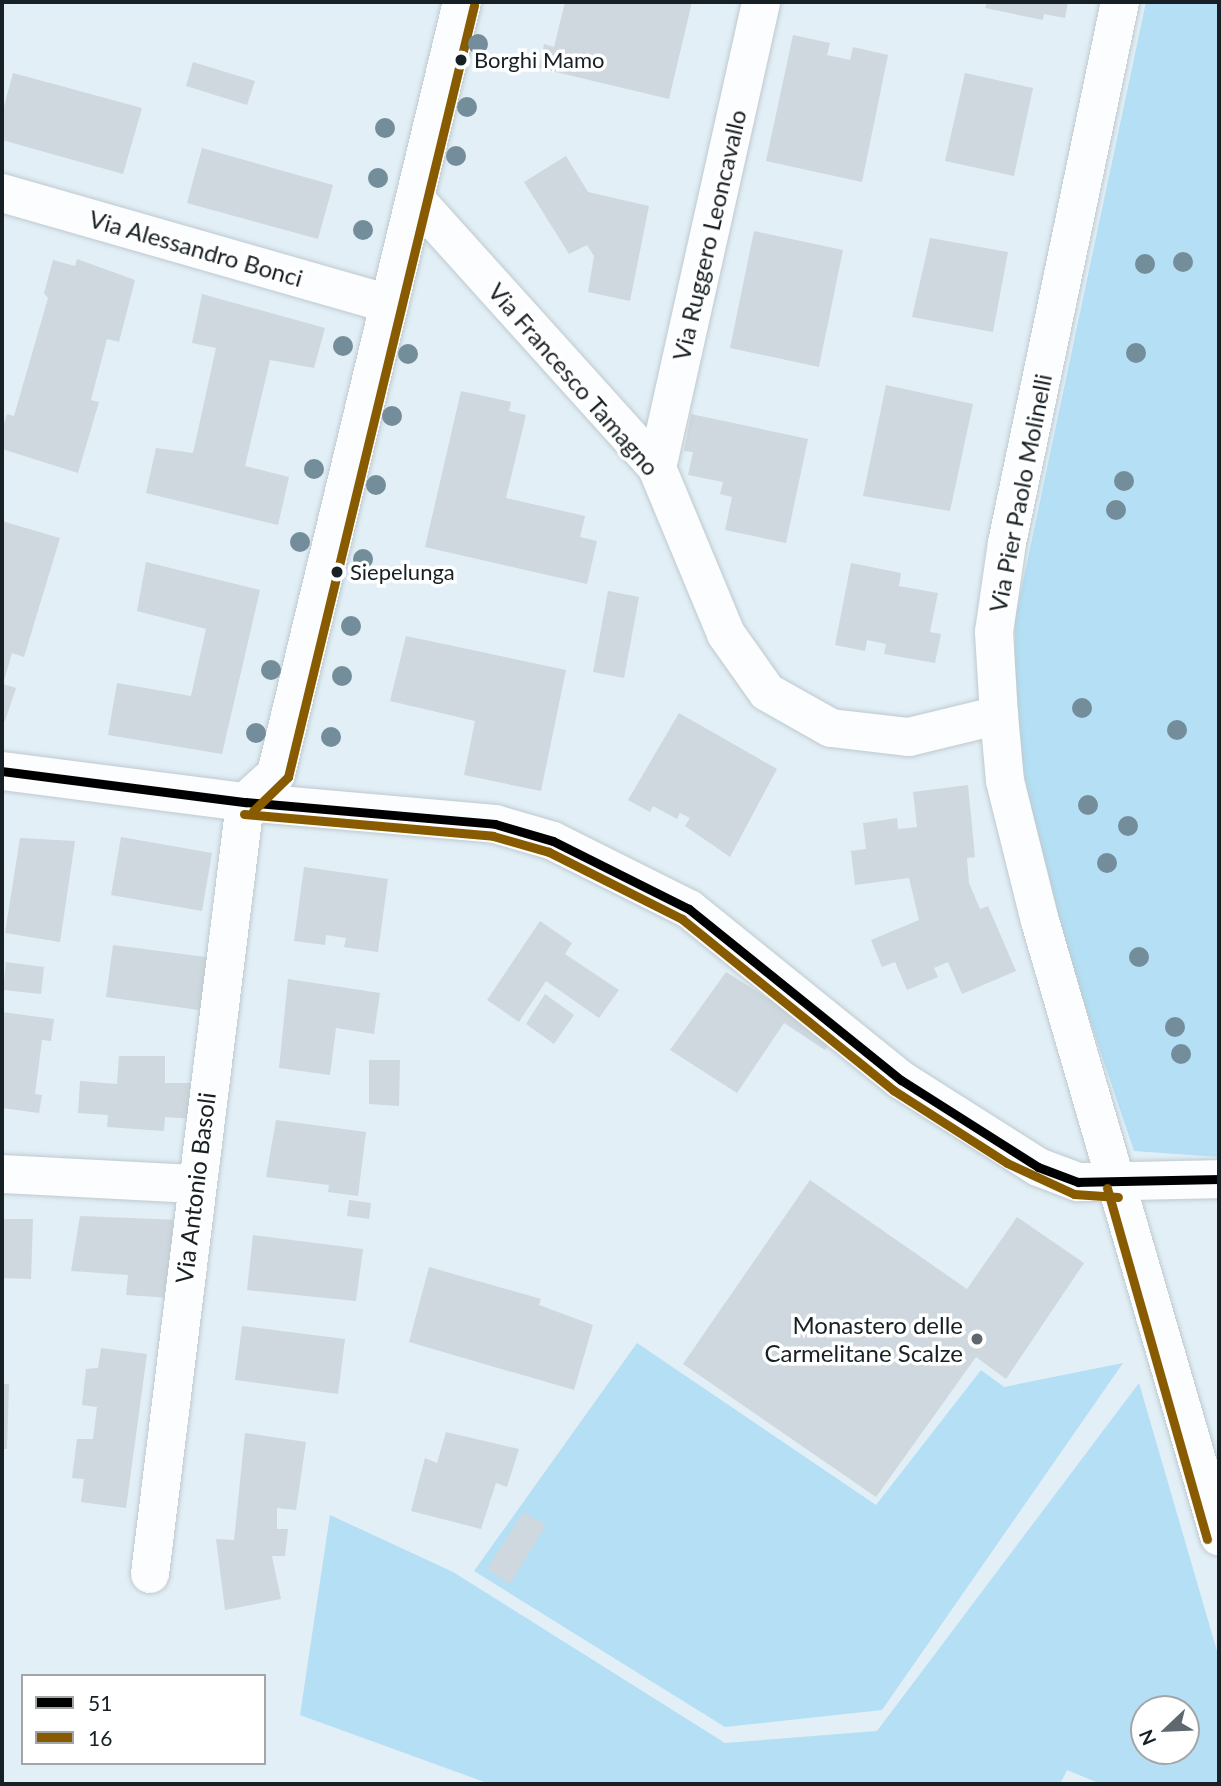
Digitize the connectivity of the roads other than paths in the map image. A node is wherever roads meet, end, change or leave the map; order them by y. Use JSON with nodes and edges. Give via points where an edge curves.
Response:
{"nodes":[{"id":1,"x":462,"y":2,"type":"edge"},
{"id":2,"x":761,"y":2,"type":"edge"},
{"id":3,"x":1120,"y":2,"type":"edge"},
{"id":4,"x":2,"y":193,"type":"edge"},
{"id":5,"x":417,"y":201,"type":"junction"},
{"id":6,"x":389,"y":304,"type":"junction"},
{"id":7,"x":657,"y":468,"type":"junction"},
{"id":8,"x":999,"y":715,"type":"junction"},
{"id":9,"x":2,"y":771,"type":"edge"},
{"id":10,"x":245,"y":802,"type":"junction"},
{"id":11,"x":2,"y":1174,"type":"edge"},
{"id":12,"x":1219,"y":1180,"type":"edge"},
{"id":13,"x":194,"y":1184,"type":"junction"},
{"id":14,"x":1119,"y":1185,"type":"junction"},
{"id":15,"x":1219,"y":1536,"type":"edge"},
{"id":16,"x":150,"y":1574,"type":"dead end"}],
"edges":[{"from":1,"to":5,"type":"street"},
{"from":2,"to":7,"type":"street","name":"Via Ruggero Leoncavallo"},
{"from":3,"to":8,"type":"street","name":"Via Pier Paolo Molinelli","via":[[1007,542],[994,632]]},
{"from":4,"to":6,"type":"street","name":"Via Alessandro Bonci"},
{"from":5,"to":6,"type":"street"},
{"from":5,"to":7,"type":"street","name":"Via Francesco Tamagno"},
{"from":6,"to":10,"type":"street","via":[[276,774]]},
{"from":7,"to":8,"type":"street","name":"Via Francesco Tamagno","via":[[726,634],[767,692],[831,728],[909,737]]},
{"from":8,"to":14,"type":"street","name":"Via Pier Paolo Molinelli","via":[[1004,781]]},
{"from":9,"to":10,"type":"street"},
{"from":10,"to":13,"type":"street","name":"Via Antonio Basoli"},
{"from":10,"to":14,"type":"street","via":[[495,824],[553,841],[689,909],[901,1080],[1014,1153],[1078,1182]]},
{"from":11,"to":13,"type":"street"},
{"from":12,"to":14,"type":"street"},
{"from":13,"to":16,"type":"street","name":"Via Antonio Basoli"},
{"from":14,"to":15,"type":"street","name":"Via Pier Paolo Molinelli"}]}
